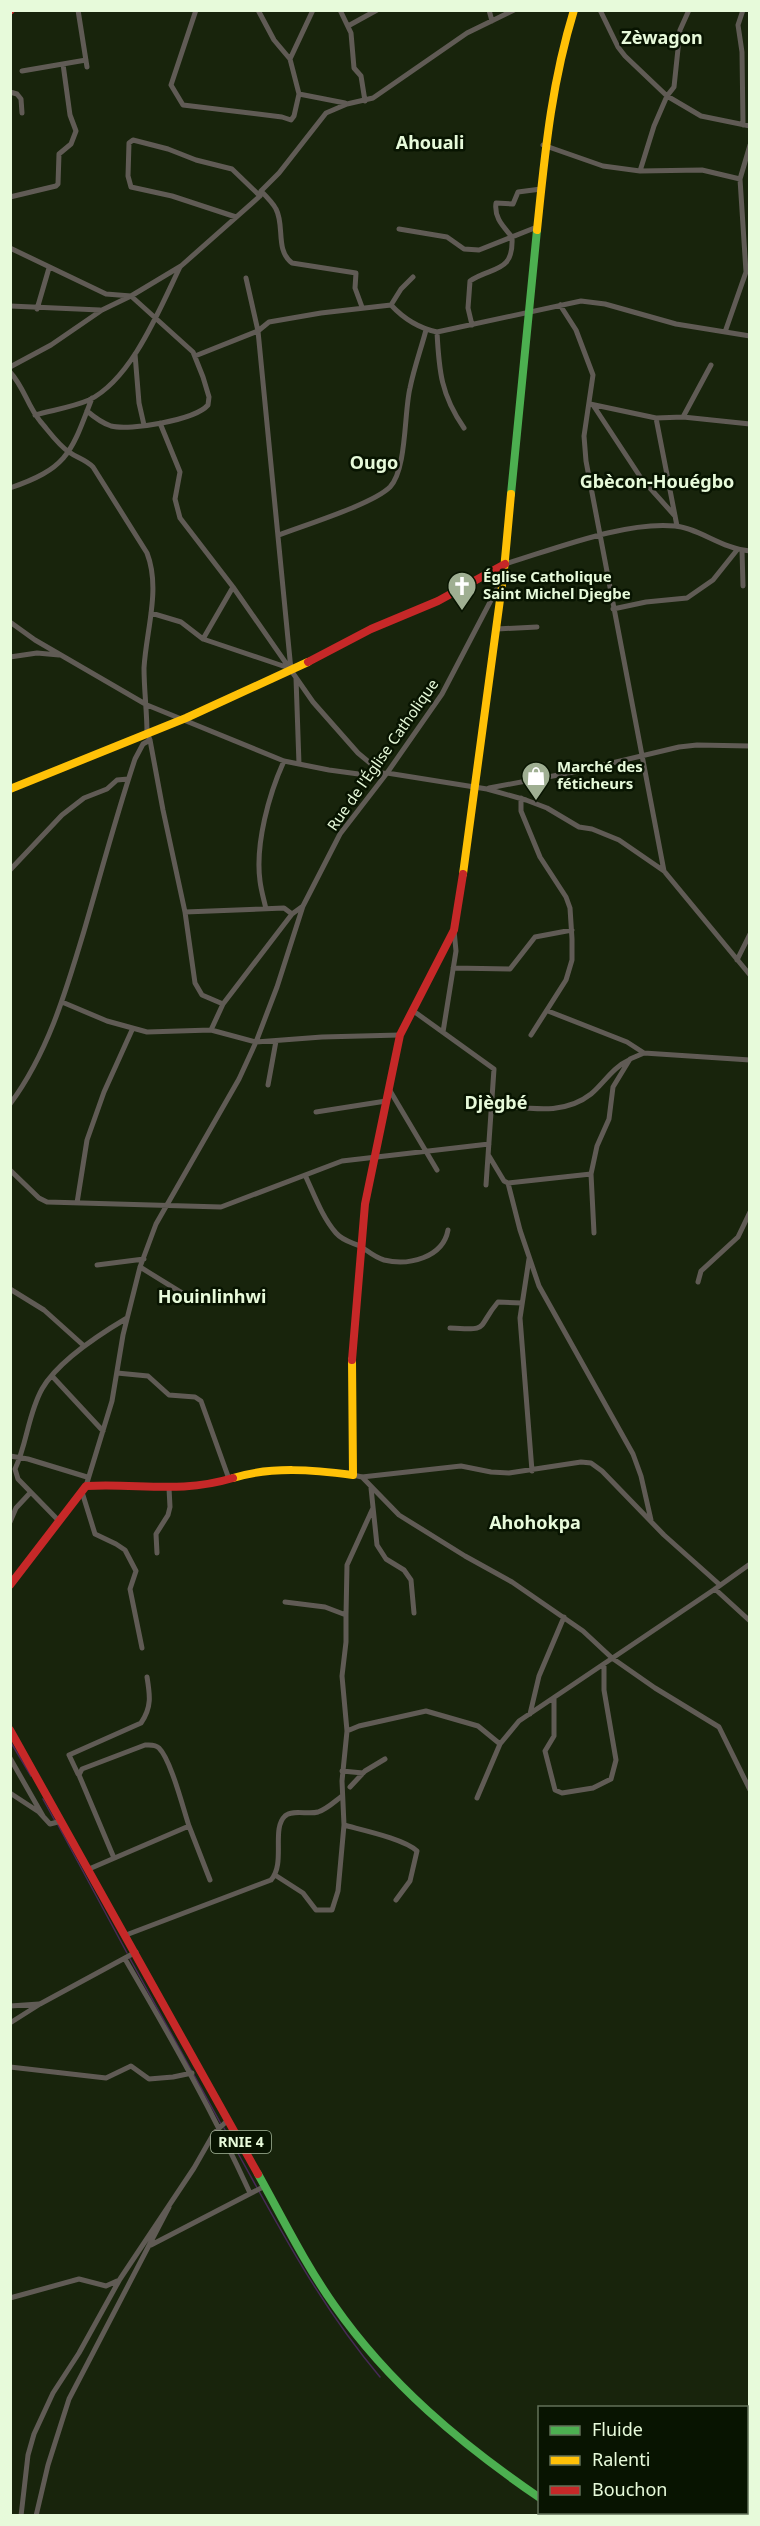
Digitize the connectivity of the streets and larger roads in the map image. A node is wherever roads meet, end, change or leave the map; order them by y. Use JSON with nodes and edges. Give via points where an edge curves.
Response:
{"nodes":[{"id":1,"x":78,"y":10,"type":"edge"},
{"id":2,"x":196,"y":10,"type":"edge"},
{"id":3,"x":258,"y":10,"type":"edge"},
{"id":4,"x":313,"y":10,"type":"edge"},
{"id":5,"x":340,"y":10,"type":"edge"},
{"id":6,"x":377,"y":10,"type":"edge"},
{"id":7,"x":489,"y":10,"type":"edge"},
{"id":8,"x":514,"y":10,"type":"edge"},
{"id":9,"x":574,"y":10,"type":"edge"},
{"id":10,"x":600,"y":10,"type":"edge"},
{"id":11,"x":689,"y":10,"type":"edge"},
{"id":12,"x":744,"y":10,"type":"edge"},
{"id":13,"x":492,"y":21,"type":"junction"},
{"id":14,"x":348,"y":26,"type":"junction"},
{"id":15,"x":742,"y":52,"type":"junction"},
{"id":16,"x":750,"y":52,"type":"edge"},
{"id":17,"x":290,"y":59,"type":"junction"},
{"id":18,"x":63,"y":64,"type":"junction"},
{"id":19,"x":22,"y":71,"type":"dead end"},
{"id":20,"x":10,"y":92,"type":"edge"},
{"id":21,"x":299,"y":94,"type":"junction"},
{"id":22,"x":667,"y":96,"type":"junction"},
{"id":23,"x":365,"y":101,"type":"junction"},
{"id":24,"x":347,"y":104,"type":"junction"},
{"id":25,"x":22,"y":113,"type":"dead end"},
{"id":26,"x":746,"y":125,"type":"edge"},
{"id":27,"x":543,"y":145,"type":"junction"},
{"id":28,"x":750,"y":145,"type":"edge"},
{"id":29,"x":640,"y":171,"type":"junction"},
{"id":30,"x":740,"y":179,"type":"junction"},
{"id":31,"x":541,"y":189,"type":"junction"},
{"id":32,"x":261,"y":194,"type":"junction"},
{"id":33,"x":10,"y":197,"type":"edge"},
{"id":34,"x":236,"y":217,"type":"junction"},
{"id":35,"x":537,"y":227,"type":"junction"},
{"id":36,"x":399,"y":229,"type":"dead end"},
{"id":37,"x":512,"y":237,"type":"junction"},
{"id":38,"x":10,"y":248,"type":"edge"},
{"id":39,"x":181,"y":266,"type":"junction"},
{"id":40,"x":49,"y":268,"type":"junction"},
{"id":41,"x":413,"y":277,"type":"dead end"},
{"id":42,"x":246,"y":278,"type":"dead end"},
{"id":43,"x":131,"y":296,"type":"junction"},
{"id":44,"x":391,"y":305,"type":"junction"},
{"id":45,"x":560,"y":305,"type":"junction"},
{"id":46,"x":10,"y":306,"type":"edge"},
{"id":47,"x":362,"y":307,"type":"junction"},
{"id":48,"x":37,"y":309,"type":"junction"},
{"id":49,"x":102,"y":310,"type":"junction"},
{"id":50,"x":528,"y":311,"type":"junction"},
{"id":51,"x":156,"y":318,"type":"junction"},
{"id":52,"x":472,"y":326,"type":"junction"},
{"id":53,"x":426,"y":330,"type":"junction"},
{"id":54,"x":258,"y":331,"type":"junction"},
{"id":55,"x":436,"y":332,"type":"junction"},
{"id":56,"x":724,"y":332,"type":"junction"},
{"id":57,"x":750,"y":336,"type":"edge"},
{"id":58,"x":135,"y":352,"type":"junction"},
{"id":59,"x":195,"y":356,"type":"junction"},
{"id":60,"x":711,"y":365,"type":"dead end"},
{"id":61,"x":10,"y":367,"type":"edge"},
{"id":62,"x":10,"y":372,"type":"edge"},
{"id":63,"x":92,"y":398,"type":"junction"},
{"id":64,"x":592,"y":404,"type":"junction"},
{"id":65,"x":87,"y":411,"type":"junction"},
{"id":66,"x":35,"y":414,"type":"junction"},
{"id":67,"x":683,"y":417,"type":"junction"},
{"id":68,"x":656,"y":418,"type":"junction"},
{"id":69,"x":160,"y":423,"type":"junction"},
{"id":70,"x":750,"y":424,"type":"edge"},
{"id":71,"x":144,"y":425,"type":"junction"},
{"id":72,"x":464,"y":428,"type":"dead end"},
{"id":73,"x":68,"y":452,"type":"junction"},
{"id":74,"x":10,"y":488,"type":"edge"},
{"id":75,"x":675,"y":516,"type":"junction"},
{"id":76,"x":677,"y":526,"type":"junction"},
{"id":77,"x":279,"y":535,"type":"junction"},
{"id":78,"x":598,"y":537,"type":"junction"},
{"id":79,"x":740,"y":550,"type":"junction"},
{"id":80,"x":750,"y":551,"type":"edge"},
{"id":81,"x":505,"y":564,"type":"junction"},
{"id":82,"x":504,"y":576,"type":"junction"},
{"id":83,"x":233,"y":586,"type":"junction"},
{"id":84,"x":743,"y":586,"type":"dead end"},
{"id":85,"x":613,"y":609,"type":"junction"},
{"id":86,"x":151,"y":613,"type":"junction"},
{"id":87,"x":10,"y":622,"type":"edge"},
{"id":88,"x":537,"y":627,"type":"dead end"},
{"id":89,"x":497,"y":629,"type":"junction"},
{"id":90,"x":203,"y":639,"type":"junction"},
{"id":91,"x":60,"y":655,"type":"junction"},
{"id":92,"x":10,"y":657,"type":"edge"},
{"id":93,"x":289,"y":669,"type":"junction"},
{"id":94,"x":296,"y":678,"type":"junction"},
{"id":95,"x":147,"y":705,"type":"junction"},
{"id":96,"x":186,"y":718,"type":"junction"},
{"id":97,"x":148,"y":737,"type":"junction"},
{"id":98,"x":750,"y":746,"type":"edge"},
{"id":99,"x":641,"y":755,"type":"junction"},
{"id":100,"x":284,"y":761,"type":"junction"},
{"id":101,"x":298,"y":764,"type":"junction"},
{"id":102,"x":384,"y":773,"type":"junction"},
{"id":103,"x":128,"y":779,"type":"junction"},
{"id":104,"x":477,"y":788,"type":"junction"},
{"id":105,"x":10,"y":789,"type":"edge"},
{"id":106,"x":487,"y":789,"type":"junction"},
{"id":107,"x":521,"y":798,"type":"junction"},
{"id":108,"x":10,"y":870,"type":"edge"},
{"id":109,"x":664,"y":871,"type":"junction"},
{"id":110,"x":303,"y":906,"type":"junction"},
{"id":111,"x":266,"y":909,"type":"junction"},
{"id":112,"x":185,"y":912,"type":"junction"},
{"id":113,"x":292,"y":914,"type":"junction"},
{"id":114,"x":454,"y":930,"type":"junction"},
{"id":115,"x":572,"y":930,"type":"junction"},
{"id":116,"x":750,"y":934,"type":"edge"},
{"id":117,"x":737,"y":960,"type":"junction"},
{"id":118,"x":453,"y":968,"type":"junction"},
{"id":119,"x":750,"y":975,"type":"edge"},
{"id":120,"x":62,"y":1002,"type":"junction"},
{"id":121,"x":223,"y":1004,"type":"junction"},
{"id":122,"x":412,"y":1010,"type":"junction"},
{"id":123,"x":548,"y":1011,"type":"junction"},
{"id":124,"x":132,"y":1030,"type":"junction"},
{"id":125,"x":211,"y":1030,"type":"junction"},
{"id":126,"x":443,"y":1032,"type":"junction"},
{"id":127,"x":400,"y":1035,"type":"junction"},
{"id":128,"x":531,"y":1035,"type":"dead end"},
{"id":129,"x":276,"y":1041,"type":"junction"},
{"id":130,"x":256,"y":1042,"type":"junction"},
{"id":131,"x":644,"y":1053,"type":"junction"},
{"id":132,"x":630,"y":1059,"type":"junction"},
{"id":133,"x":750,"y":1060,"type":"edge"},
{"id":134,"x":268,"y":1084,"type":"dead end"},
{"id":135,"x":388,"y":1087,"type":"junction"},
{"id":136,"x":386,"y":1101,"type":"junction"},
{"id":137,"x":10,"y":1104,"type":"edge"},
{"id":138,"x":492,"y":1105,"type":"junction"},
{"id":139,"x":316,"y":1112,"type":"dead end"},
{"id":140,"x":489,"y":1144,"type":"junction"},
{"id":141,"x":426,"y":1150,"type":"junction"},
{"id":142,"x":488,"y":1155,"type":"junction"},
{"id":143,"x":375,"y":1157,"type":"junction"},
{"id":144,"x":10,"y":1170,"type":"edge"},
{"id":145,"x":437,"y":1170,"type":"dead end"},
{"id":146,"x":591,"y":1174,"type":"junction"},
{"id":147,"x":305,"y":1175,"type":"junction"},
{"id":148,"x":508,"y":1183,"type":"junction"},
{"id":149,"x":486,"y":1185,"type":"dead end"},
{"id":150,"x":77,"y":1203,"type":"junction"},
{"id":151,"x":165,"y":1206,"type":"junction"},
{"id":152,"x":750,"y":1212,"type":"edge"},
{"id":153,"x":448,"y":1230,"type":"dead end"},
{"id":154,"x":594,"y":1233,"type":"dead end"},
{"id":155,"x":359,"y":1246,"type":"junction"},
{"id":156,"x":529,"y":1257,"type":"junction"},
{"id":157,"x":144,"y":1259,"type":"junction"},
{"id":158,"x":97,"y":1265,"type":"dead end"},
{"id":159,"x":140,"y":1267,"type":"junction"},
{"id":160,"x":698,"y":1282,"type":"dead end"},
{"id":161,"x":10,"y":1289,"type":"edge"},
{"id":162,"x":213,"y":1301,"type":"dead end"},
{"id":163,"x":522,"y":1303,"type":"junction"},
{"id":164,"x":127,"y":1317,"type":"junction"},
{"id":165,"x":450,"y":1328,"type":"dead end"},
{"id":166,"x":83,"y":1345,"type":"junction"},
{"id":167,"x":117,"y":1373,"type":"junction"},
{"id":168,"x":52,"y":1376,"type":"junction"},
{"id":169,"x":103,"y":1431,"type":"junction"},
{"id":170,"x":10,"y":1456,"type":"edge"},
{"id":171,"x":20,"y":1457,"type":"junction"},
{"id":172,"x":532,"y":1471,"type":"junction"},
{"id":173,"x":353,"y":1475,"type":"junction"},
{"id":174,"x":363,"y":1477,"type":"junction"},
{"id":175,"x":229,"y":1479,"type":"junction"},
{"id":176,"x":85,"y":1485,"type":"junction"},
{"id":177,"x":169,"y":1488,"type":"junction"},
{"id":178,"x":371,"y":1488,"type":"junction"},
{"id":179,"x":30,"y":1493,"type":"junction"},
{"id":180,"x":373,"y":1506,"type":"junction"},
{"id":181,"x":58,"y":1520,"type":"junction"},
{"id":182,"x":651,"y":1521,"type":"junction"},
{"id":183,"x":10,"y":1522,"type":"edge"},
{"id":184,"x":157,"y":1553,"type":"dead end"},
{"id":185,"x":750,"y":1564,"type":"edge"},
{"id":186,"x":10,"y":1585,"type":"edge"},
{"id":187,"x":718,"y":1587,"type":"junction"},
{"id":188,"x":285,"y":1602,"type":"dead end"},
{"id":189,"x":414,"y":1613,"type":"dead end"},
{"id":190,"x":346,"y":1616,"type":"junction"},
{"id":191,"x":564,"y":1617,"type":"junction"},
{"id":192,"x":750,"y":1621,"type":"edge"},
{"id":193,"x":142,"y":1648,"type":"dead end"},
{"id":194,"x":612,"y":1658,"type":"junction"},
{"id":195,"x":604,"y":1664,"type":"junction"},
{"id":196,"x":147,"y":1677,"type":"dead end"},
{"id":197,"x":554,"y":1698,"type":"junction"},
{"id":198,"x":530,"y":1714,"type":"junction"},
{"id":199,"x":10,"y":1730,"type":"edge"},
{"id":200,"x":346,"y":1731,"type":"junction"},
{"id":201,"x":500,"y":1744,"type":"junction"},
{"id":202,"x":10,"y":1758,"type":"edge"},
{"id":203,"x":385,"y":1759,"type":"dead end"},
{"id":204,"x":342,"y":1771,"type":"junction"},
{"id":205,"x":363,"y":1773,"type":"junction"},
{"id":206,"x":79,"y":1775,"type":"junction"},
{"id":207,"x":350,"y":1786,"type":"dead end"},
{"id":208,"x":750,"y":1790,"type":"edge"},
{"id":209,"x":10,"y":1793,"type":"edge"},
{"id":210,"x":342,"y":1796,"type":"junction"},
{"id":211,"x":477,"y":1798,"type":"dead end"},
{"id":212,"x":44,"y":1816,"type":"junction"},
{"id":213,"x":62,"y":1821,"type":"junction"},
{"id":214,"x":344,"y":1825,"type":"junction"},
{"id":215,"x":189,"y":1826,"type":"junction"},
{"id":216,"x":114,"y":1858,"type":"junction"},
{"id":217,"x":89,"y":1869,"type":"junction"},
{"id":218,"x":275,"y":1875,"type":"junction"},
{"id":219,"x":210,"y":1880,"type":"dead end"},
{"id":220,"x":396,"y":1900,"type":"dead end"},
{"id":221,"x":126,"y":1935,"type":"junction"},
{"id":222,"x":136,"y":1952,"type":"junction"},
{"id":223,"x":125,"y":1959,"type":"junction"},
{"id":224,"x":40,"y":2004,"type":"junction"},
{"id":225,"x":10,"y":2006,"type":"edge"},
{"id":226,"x":10,"y":2023,"type":"edge"},
{"id":227,"x":10,"y":2067,"type":"edge"},
{"id":228,"x":192,"y":2073,"type":"junction"},
{"id":229,"x":228,"y":2120,"type":"junction"},
{"id":230,"x":220,"y":2126,"type":"junction"},
{"id":231,"x":265,"y":2186,"type":"junction"},
{"id":232,"x":250,"y":2193,"type":"junction"},
{"id":233,"x":170,"y":2203,"type":"junction"},
{"id":234,"x":150,"y":2246,"type":"junction"},
{"id":235,"x":120,"y":2279,"type":"junction"},
{"id":236,"x":10,"y":2298,"type":"edge"},
{"id":237,"x":538,"y":2497,"type":"edge"},
{"id":238,"x":21,"y":2516,"type":"edge"},
{"id":239,"x":36,"y":2516,"type":"edge"}],
"edges":[{"from":1,"to":18,"type":"street","via":[[87,64]]},
{"from":2,"to":21,"type":"street","via":[[171,85],[183,105],[291,120]]},
{"from":3,"to":17,"type":"street","via":[[274,40]]},
{"from":4,"to":17,"type":"street"},
{"from":5,"to":14,"type":"street"},
{"from":6,"to":14,"type":"street"},
{"from":7,"to":13,"type":"street"},
{"from":8,"to":13,"type":"street"},
{"from":9,"to":27,"type":"street","via":[[553,86]]},
{"from":10,"to":22,"type":"street","via":[[625,56]]},
{"from":11,"to":22,"type":"street","via":[[680,30],[674,87]]},
{"from":12,"to":15,"type":"street","via":[[738,25]]},
{"from":13,"to":23,"type":"street","via":[[467,33]]},
{"from":14,"to":23,"type":"street","via":[[354,68],[363,83]]},
{"from":15,"to":16,"type":"street"},
{"from":15,"to":26,"type":"street"},
{"from":17,"to":21,"type":"street"},
{"from":18,"to":19,"type":"street"},
{"from":18,"to":33,"type":"street","via":[[76,131],[71,144],[59,154],[58,184]]},
{"from":20,"to":25,"type":"street","via":[[21,99]]},
{"from":21,"to":24,"type":"street"},
{"from":22,"to":26,"type":"street","via":[[701,116]]},
{"from":22,"to":29,"type":"street"},
{"from":23,"to":24,"type":"street"},
{"from":24,"to":32,"type":"street","via":[[326,113]]},
{"from":27,"to":29,"type":"street","via":[[603,166]]},
{"from":27,"to":31,"type":"street"},
{"from":28,"to":30,"type":"street"},
{"from":29,"to":30,"type":"street","via":[[702,170]]},
{"from":30,"to":56,"type":"street","via":[[746,272]]},
{"from":31,"to":35,"type":"street"},
{"from":31,"to":37,"type":"street","via":[[518,192],[513,204],[496,203],[501,225]]},
{"from":32,"to":34,"type":"street"},
{"from":32,"to":34,"type":"street","via":[[232,169],[133,140],[129,143],[131,187]]},
{"from":32,"to":47,"type":"street","via":[[276,209],[287,259],[356,273],[355,288]]},
{"from":34,"to":39,"type":"street"},
{"from":35,"to":37,"type":"street"},
{"from":35,"to":50,"type":"street"},
{"from":36,"to":37,"type":"street","via":[[447,237],[464,249],[479,250]]},
{"from":37,"to":52,"type":"street","via":[[513,248],[506,262],[470,281],[468,308]]},
{"from":38,"to":40,"type":"street"},
{"from":39,"to":43,"type":"street"},
{"from":39,"to":51,"type":"street"},
{"from":40,"to":43,"type":"street","via":[[106,294]]},
{"from":40,"to":48,"type":"street"},
{"from":41,"to":44,"type":"street"},
{"from":42,"to":54,"type":"street"},
{"from":43,"to":49,"type":"street"},
{"from":43,"to":51,"type":"street"},
{"from":44,"to":47,"type":"street"},
{"from":44,"to":53,"type":"street"},
{"from":45,"to":50,"type":"street"},
{"from":45,"to":56,"type":"street","via":[[581,301],[605,304],[676,324]]},
{"from":45,"to":64,"type":"street","via":[[576,330],[592,369]]},
{"from":46,"to":48,"type":"street"},
{"from":47,"to":54,"type":"street","via":[[269,322]]},
{"from":48,"to":49,"type":"street"},
{"from":49,"to":61,"type":"street"},
{"from":50,"to":52,"type":"street"},
{"from":50,"to":81,"type":"street"},
{"from":51,"to":58,"type":"street"},
{"from":51,"to":59,"type":"street"},
{"from":52,"to":55,"type":"street"},
{"from":53,"to":55,"type":"street"},
{"from":53,"to":77,"type":"street","via":[[409,389],[404,438],[391,486],[371,499]]},
{"from":54,"to":59,"type":"street"},
{"from":54,"to":77,"type":"street"},
{"from":55,"to":72,"type":"street","via":[[445,397]]},
{"from":56,"to":57,"type":"street"},
{"from":58,"to":63,"type":"street","via":[[120,374]]},
{"from":58,"to":71,"type":"street"},
{"from":59,"to":69,"type":"street","via":[[209,397],[208,405],[200,412]]},
{"from":60,"to":67,"type":"street"},
{"from":62,"to":66,"type":"street"},
{"from":63,"to":65,"type":"street"},
{"from":63,"to":66,"type":"street"},
{"from":64,"to":68,"type":"street"},
{"from":64,"to":75,"type":"street","via":[[641,478]]},
{"from":64,"to":78,"type":"street","via":[[584,446]]},
{"from":65,"to":71,"type":"street","via":[[110,426]]},
{"from":65,"to":73,"type":"street"},
{"from":66,"to":73,"type":"street"},
{"from":67,"to":68,"type":"street"},
{"from":67,"to":70,"type":"street"},
{"from":68,"to":75,"type":"street"},
{"from":69,"to":71,"type":"street"},
{"from":69,"to":83,"type":"street","via":[[180,472],[177,512]]},
{"from":73,"to":74,"type":"street","via":[[53,469]]},
{"from":73,"to":86,"type":"street","via":[[92,466],[147,553],[151,564]]},
{"from":75,"to":76,"type":"street"},
{"from":76,"to":78,"type":"street","via":[[627,528]]},
{"from":76,"to":79,"type":"street"},
{"from":77,"to":93,"type":"street"},
{"from":78,"to":81,"type":"street"},
{"from":78,"to":85,"type":"street"},
{"from":79,"to":80,"type":"street"},
{"from":79,"to":84,"type":"street"},
{"from":79,"to":85,"type":"street","via":[[713,580],[687,598]]},
{"from":81,"to":82,"type":"street"},
{"from":81,"to":93,"type":"street","via":[[438,602]]},
{"from":82,"to":89,"type":"street"},
{"from":82,"to":102,"type":"street","name":"Rue de l'Église Catholique","via":[[442,694]]},
{"from":83,"to":90,"type":"street"},
{"from":83,"to":93,"type":"street"},
{"from":85,"to":99,"type":"street"},
{"from":86,"to":90,"type":"street","via":[[181,622]]},
{"from":86,"to":95,"type":"street","via":[[144,669]]},
{"from":87,"to":91,"type":"street"},
{"from":88,"to":89,"type":"street"},
{"from":89,"to":104,"type":"street"},
{"from":90,"to":93,"type":"street"},
{"from":91,"to":92,"type":"street"},
{"from":91,"to":95,"type":"street"},
{"from":93,"to":94,"type":"street"},
{"from":93,"to":96,"type":"street"},
{"from":94,"to":101,"type":"street"},
{"from":94,"to":102,"type":"street","via":[[350,745]]},
{"from":95,"to":96,"type":"street"},
{"from":95,"to":97,"type":"street"},
{"from":96,"to":97,"type":"street"},
{"from":96,"to":100,"type":"street"},
{"from":97,"to":103,"type":"street"},
{"from":97,"to":105,"type":"street"},
{"from":97,"to":112,"type":"street"},
{"from":98,"to":99,"type":"street","via":[[697,745]]},
{"from":99,"to":106,"type":"street"},
{"from":99,"to":109,"type":"street"},
{"from":100,"to":101,"type":"street"},
{"from":100,"to":111,"type":"street","via":[[269,801],[259,863]]},
{"from":101,"to":102,"type":"street","via":[[366,775]]},
{"from":102,"to":104,"type":"street"},
{"from":102,"to":110,"type":"street","name":"Rue de l'Église Catholique","via":[[340,834]]},
{"from":103,"to":108,"type":"street","via":[[117,780],[107,789],[84,798],[62,815]]},
{"from":103,"to":120,"type":"street"},
{"from":104,"to":106,"type":"street"},
{"from":104,"to":114,"type":"street"},
{"from":106,"to":107,"type":"street"},
{"from":107,"to":109,"type":"street","via":[[579,827],[619,840]]},
{"from":107,"to":115,"type":"street","via":[[521,812],[540,857],[566,897]]},
{"from":109,"to":117,"type":"street"},
{"from":110,"to":113,"type":"street","name":"Rue de l'Église Catholique"},
{"from":110,"to":130,"type":"street"},
{"from":111,"to":112,"type":"street"},
{"from":111,"to":113,"type":"street","via":[[284,909]]},
{"from":112,"to":121,"type":"street","via":[[198,990]]},
{"from":113,"to":121,"type":"street","name":"Rue de l'Église Catholique"},
{"from":114,"to":118,"type":"street"},
{"from":114,"to":122,"type":"street"},
{"from":115,"to":118,"type":"street","via":[[535,937],[510,969]]},
{"from":115,"to":123,"type":"street","via":[[570,970]]},
{"from":116,"to":117,"type":"street"},
{"from":117,"to":119,"type":"street"},
{"from":118,"to":126,"type":"street"},
{"from":120,"to":124,"type":"street"},
{"from":120,"to":137,"type":"street","via":[[39,1054]]},
{"from":121,"to":125,"type":"street","name":"Rue de l'Église Catholique"},
{"from":122,"to":126,"type":"street"},
{"from":122,"to":127,"type":"street"},
{"from":123,"to":128,"type":"street"},
{"from":123,"to":131,"type":"street","via":[[627,1042]]},
{"from":124,"to":125,"type":"street"},
{"from":124,"to":150,"type":"street","via":[[93,1121]]},
{"from":125,"to":130,"type":"street"},
{"from":126,"to":138,"type":"street","via":[[495,1069]]},
{"from":127,"to":129,"type":"street"},
{"from":127,"to":135,"type":"street"},
{"from":129,"to":130,"type":"street"},
{"from":129,"to":134,"type":"street"},
{"from":130,"to":151,"type":"street"},
{"from":131,"to":132,"type":"street"},
{"from":131,"to":133,"type":"street"},
{"from":132,"to":138,"type":"street","via":[[591,1094],[568,1107],[554,1110]]},
{"from":132,"to":146,"type":"street","via":[[613,1087],[609,1119],[597,1146]]},
{"from":135,"to":136,"type":"street"},
{"from":135,"to":141,"type":"street"},
{"from":136,"to":139,"type":"street"},
{"from":136,"to":143,"type":"street"},
{"from":138,"to":140,"type":"street"},
{"from":140,"to":141,"type":"street"},
{"from":140,"to":142,"type":"street"},
{"from":141,"to":143,"type":"street"},
{"from":141,"to":145,"type":"street"},
{"from":142,"to":148,"type":"street"},
{"from":142,"to":149,"type":"street"},
{"from":143,"to":147,"type":"street","via":[[329,1165]]},
{"from":143,"to":155,"type":"street"},
{"from":144,"to":150,"type":"street","via":[[43,1201]]},
{"from":146,"to":148,"type":"street"},
{"from":146,"to":154,"type":"street"},
{"from":147,"to":151,"type":"street","via":[[221,1207]]},
{"from":147,"to":155,"type":"street","via":[[336,1234]]},
{"from":148,"to":156,"type":"street"},
{"from":150,"to":151,"type":"street"},
{"from":151,"to":157,"type":"street"},
{"from":152,"to":160,"type":"street","via":[[738,1237],[701,1271]]},
{"from":153,"to":155,"type":"street","via":[[440,1248],[419,1259],[382,1260]]},
{"from":155,"to":173,"type":"street","via":[[351,1383]]},
{"from":156,"to":163,"type":"street"},
{"from":156,"to":182,"type":"street","via":[[539,1286],[633,1454]]},
{"from":157,"to":158,"type":"street"},
{"from":157,"to":159,"type":"street"},
{"from":159,"to":162,"type":"street","via":[[195,1301]]},
{"from":159,"to":164,"type":"street"},
{"from":161,"to":166,"type":"street","via":[[44,1310]]},
{"from":163,"to":165,"type":"street","via":[[498,1302],[484,1325],[476,1330]]},
{"from":163,"to":172,"type":"street"},
{"from":164,"to":166,"type":"street"},
{"from":164,"to":167,"type":"street"},
{"from":166,"to":168,"type":"street"},
{"from":167,"to":169,"type":"street"},
{"from":167,"to":175,"type":"street","via":[[148,1376],[169,1395],[201,1401]]},
{"from":168,"to":169,"type":"street"},
{"from":168,"to":171,"type":"street","via":[[42,1388]]},
{"from":169,"to":176,"type":"street"},
{"from":170,"to":171,"type":"street"},
{"from":171,"to":176,"type":"street"},
{"from":171,"to":179,"type":"street","via":[[15,1469]]},
{"from":172,"to":174,"type":"street","via":[[491,1472],[461,1466]]},
{"from":172,"to":182,"type":"street","via":[[591,1463]]},
{"from":173,"to":174,"type":"street"},
{"from":173,"to":175,"type":"street","via":[[289,1471]]},
{"from":174,"to":178,"type":"street"},
{"from":175,"to":177,"type":"street","via":[[197,1487]]},
{"from":176,"to":177,"type":"street"},
{"from":176,"to":181,"type":"street"},
{"from":176,"to":193,"type":"street","via":[[95,1534],[124,1550],[136,1571],[130,1588]]},
{"from":177,"to":184,"type":"street","via":[[170,1507],[156,1534]]},
{"from":178,"to":180,"type":"street"},
{"from":178,"to":191,"type":"street","via":[[399,1515]]},
{"from":179,"to":181,"type":"street"},
{"from":179,"to":183,"type":"street","via":[[16,1508]]},
{"from":180,"to":189,"type":"street","via":[[380,1553],[411,1580]]},
{"from":180,"to":190,"type":"street","via":[[347,1565]]},
{"from":181,"to":186,"type":"street"},
{"from":182,"to":187,"type":"street"},
{"from":185,"to":187,"type":"street"},
{"from":187,"to":192,"type":"street"},
{"from":187,"to":194,"type":"street"},
{"from":188,"to":190,"type":"street","via":[[325,1607]]},
{"from":190,"to":200,"type":"street","via":[[342,1676]]},
{"from":191,"to":194,"type":"street"},
{"from":191,"to":198,"type":"street","via":[[539,1676]]},
{"from":194,"to":195,"type":"street"},
{"from":194,"to":208,"type":"street","via":[[719,1727]]},
{"from":195,"to":197,"type":"street"},
{"from":195,"to":197,"type":"street","via":[[604,1690],[616,1760],[606,1784],[562,1793],[555,1790],[545,1750],[554,1736]]},
{"from":196,"to":206,"type":"street","via":[[150,1702],[141,1723],[69,1755]]},
{"from":197,"to":198,"type":"street"},
{"from":198,"to":201,"type":"street","via":[[508,1731]]},
{"from":199,"to":213,"type":"street","number":"RNIE 4"},
{"from":200,"to":201,"type":"street","via":[[426,1712],[478,1726]]},
{"from":200,"to":204,"type":"street"},
{"from":201,"to":211,"type":"street"},
{"from":202,"to":212,"type":"street"},
{"from":203,"to":205,"type":"street"},
{"from":204,"to":205,"type":"street"},
{"from":204,"to":210,"type":"street"},
{"from":205,"to":207,"type":"street"},
{"from":206,"to":215,"type":"street","via":[[82,1769],[153,1744],[169,1766]]},
{"from":206,"to":216,"type":"street"},
{"from":209,"to":212,"type":"street"},
{"from":210,"to":214,"type":"street"},
{"from":210,"to":218,"type":"street","via":[[320,1811],[291,1813],[283,1819]]},
{"from":212,"to":213,"type":"street","via":[[51,1824]]},
{"from":213,"to":217,"type":"street","number":"RNIE 4"},
{"from":214,"to":218,"type":"street","via":[[338,1891],[332,1910],[316,1910],[303,1893]]},
{"from":214,"to":220,"type":"street","via":[[417,1851],[410,1881]]},
{"from":215,"to":216,"type":"street"},
{"from":215,"to":219,"type":"street"},
{"from":216,"to":217,"type":"street"},
{"from":217,"to":221,"type":"street","number":"RNIE 4"},
{"from":218,"to":221,"type":"street","via":[[265,1883]]},
{"from":221,"to":222,"type":"street","number":"RNIE 4"},
{"from":222,"to":223,"type":"street"},
{"from":222,"to":229,"type":"street","number":"RNIE 4"},
{"from":223,"to":224,"type":"street"},
{"from":223,"to":228,"type":"street"},
{"from":224,"to":225,"type":"street"},
{"from":224,"to":226,"type":"street"},
{"from":227,"to":228,"type":"street","via":[[106,2078],[131,2066],[149,2079]]},
{"from":228,"to":230,"type":"street"},
{"from":229,"to":230,"type":"street"},
{"from":229,"to":231,"type":"street","number":"RNIE 4"},
{"from":230,"to":232,"type":"street"},
{"from":230,"to":233,"type":"street"},
{"from":231,"to":232,"type":"street"},
{"from":231,"to":237,"type":"street","number":"RNIE 4","via":[[347,2327],[429,2416]]},
{"from":232,"to":234,"type":"street"},
{"from":233,"to":234,"type":"street"},
{"from":233,"to":235,"type":"street"},
{"from":234,"to":239,"type":"street","via":[[69,2399]]},
{"from":235,"to":236,"type":"street","via":[[106,2286],[79,2279]]},
{"from":235,"to":238,"type":"street","via":[[53,2393],[34,2434]]}]}
